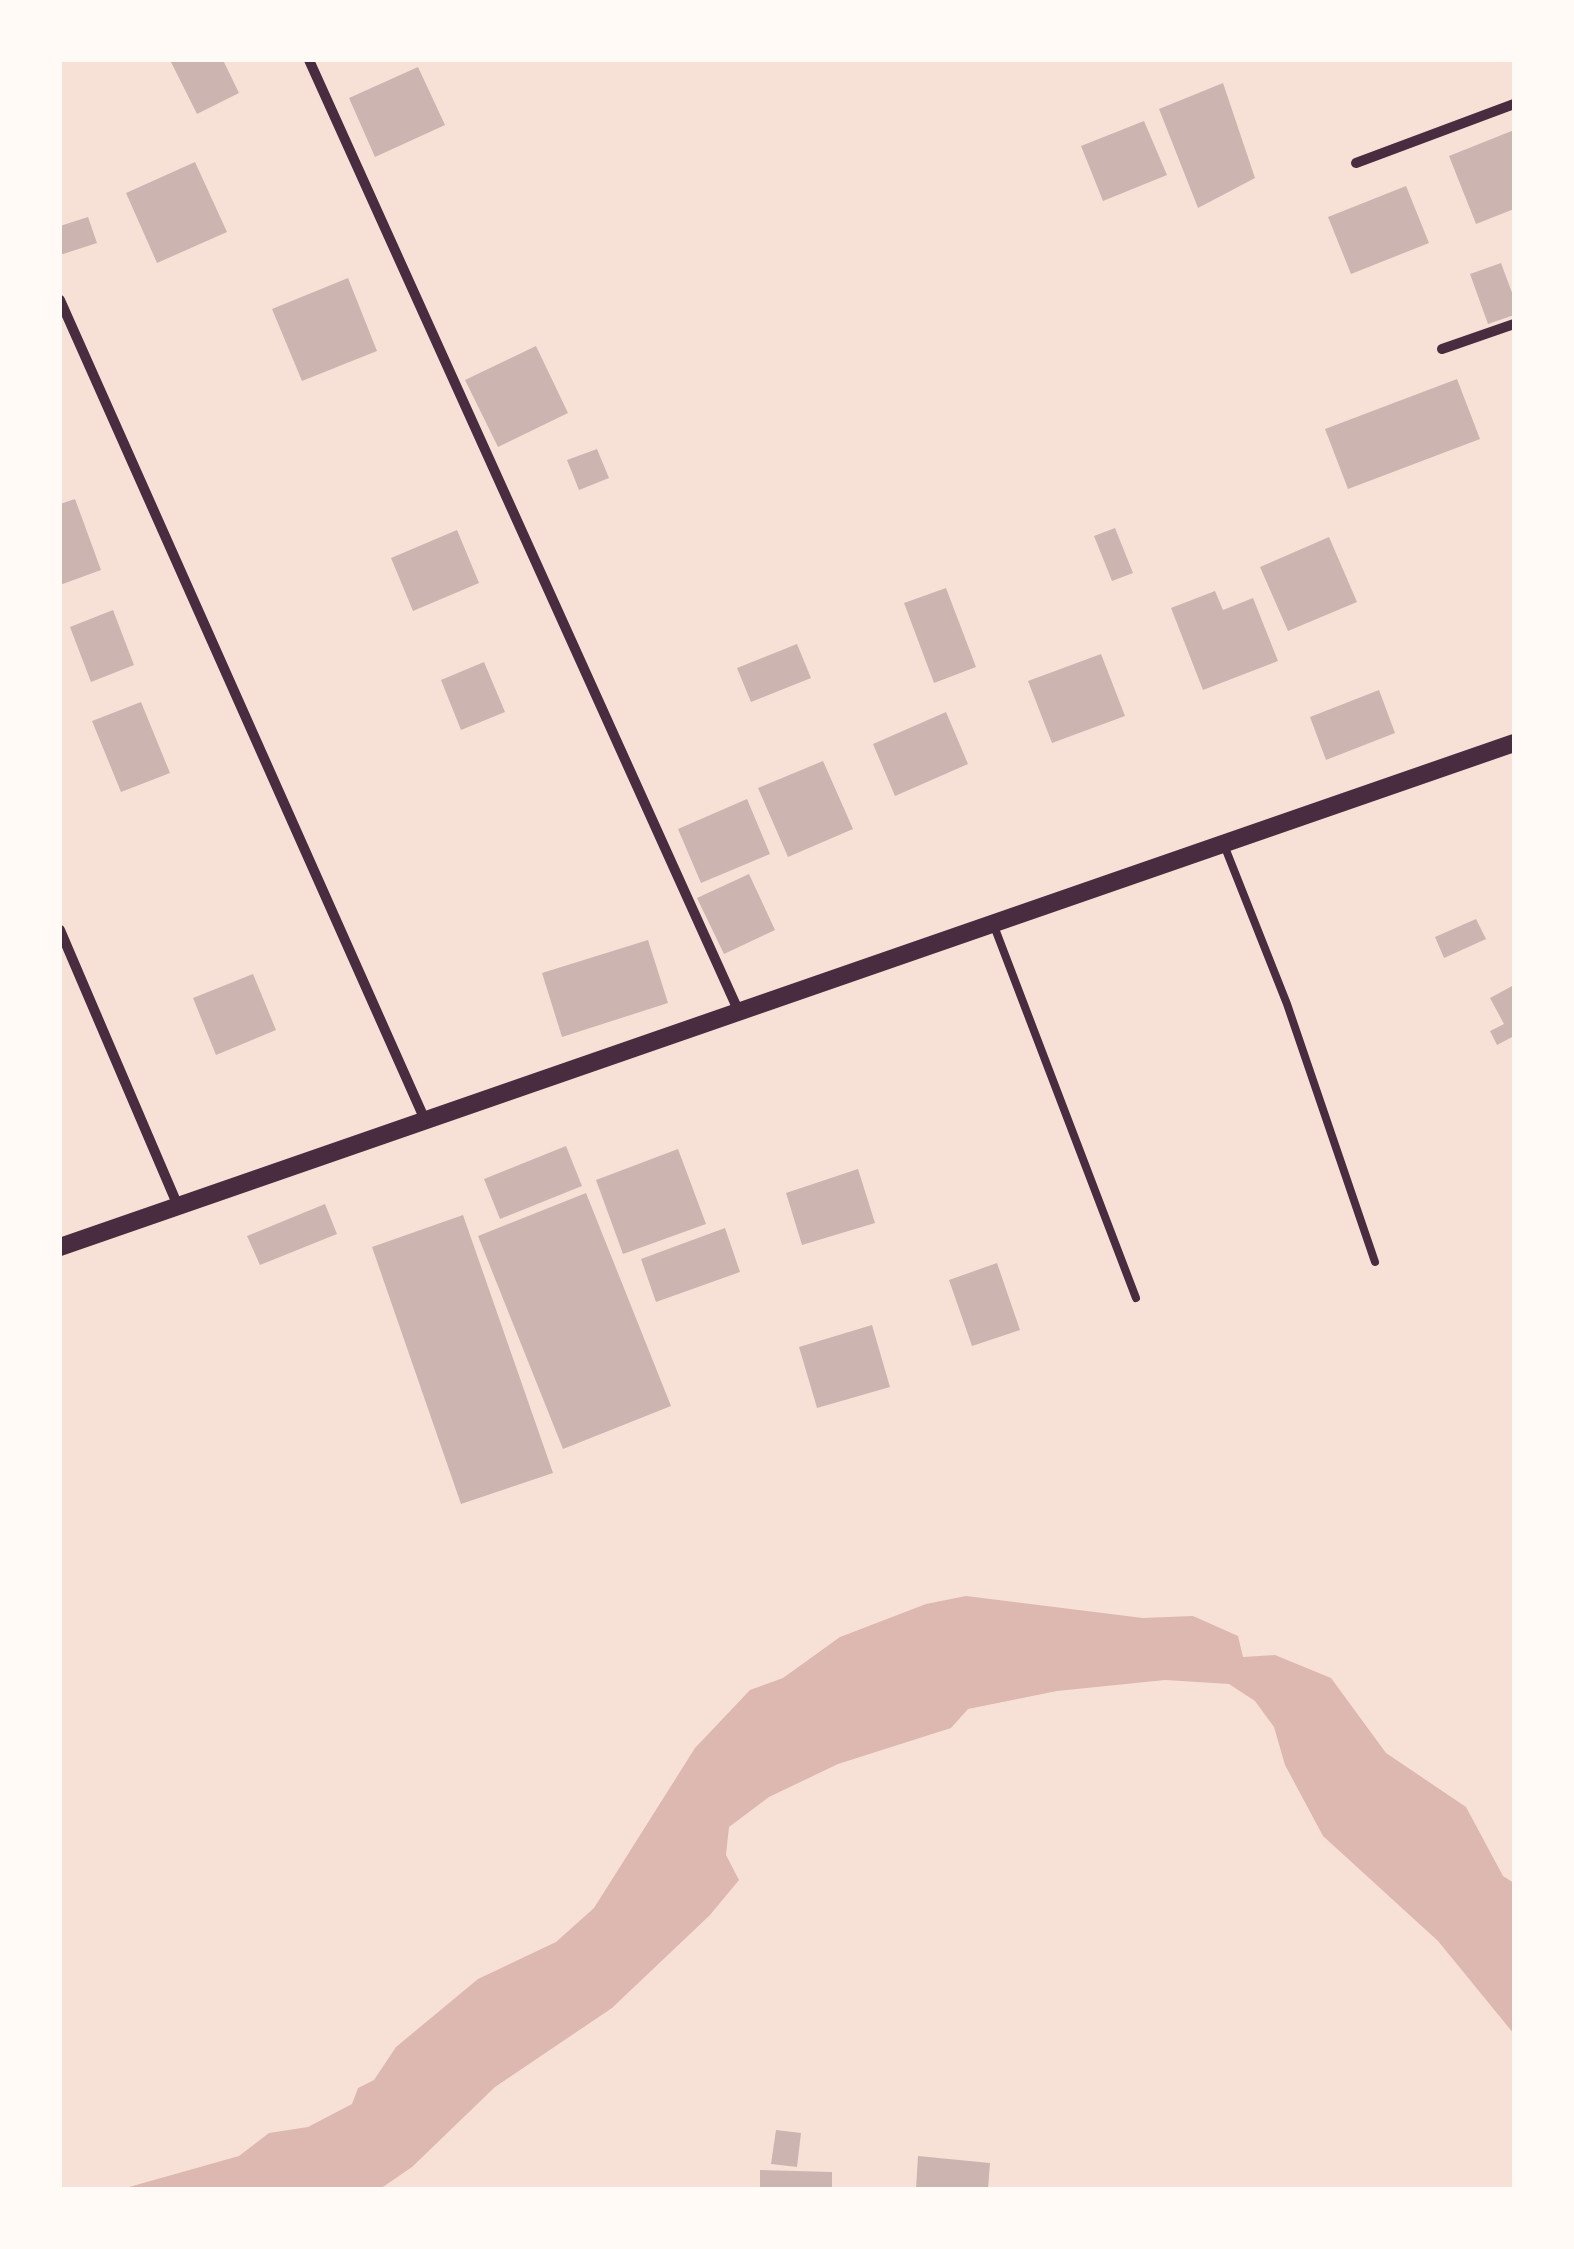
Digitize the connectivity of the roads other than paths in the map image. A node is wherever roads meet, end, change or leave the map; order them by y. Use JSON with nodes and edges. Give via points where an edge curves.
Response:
{"nodes":[{"id":1,"x":310,"y":60,"type":"edge"},
{"id":2,"x":1514,"y":104,"type":"edge"},
{"id":3,"x":1356,"y":163,"type":"dead end"},
{"id":4,"x":60,"y":300,"type":"edge"},
{"id":5,"x":1514,"y":324,"type":"edge"},
{"id":6,"x":1442,"y":349,"type":"dead end"},
{"id":7,"x":1514,"y":743,"type":"edge"},
{"id":8,"x":1224,"y":845,"type":"junction"},
{"id":9,"x":994,"y":926,"type":"junction"},
{"id":10,"x":60,"y":930,"type":"edge"},
{"id":11,"x":739,"y":1012,"type":"junction"},
{"id":12,"x":425,"y":1120,"type":"junction"},
{"id":13,"x":178,"y":1206,"type":"junction"},
{"id":14,"x":60,"y":1247,"type":"edge"},
{"id":15,"x":1375,"y":1262,"type":"dead end"},
{"id":16,"x":1136,"y":1298,"type":"dead end"}],
"edges":[{"from":1,"to":11,"type":"street"},
{"from":2,"to":3,"type":"street"},
{"from":4,"to":12,"type":"street"},
{"from":5,"to":6,"type":"street"},
{"from":7,"to":8,"type":"street"},
{"from":8,"to":9,"type":"street"},
{"from":8,"to":15,"type":"lane","via":[[1287,1004]]},
{"from":9,"to":11,"type":"street"},
{"from":9,"to":16,"type":"lane"},
{"from":10,"to":13,"type":"street"},
{"from":11,"to":12,"type":"street"},
{"from":12,"to":13,"type":"street"},
{"from":13,"to":14,"type":"street"}]}
